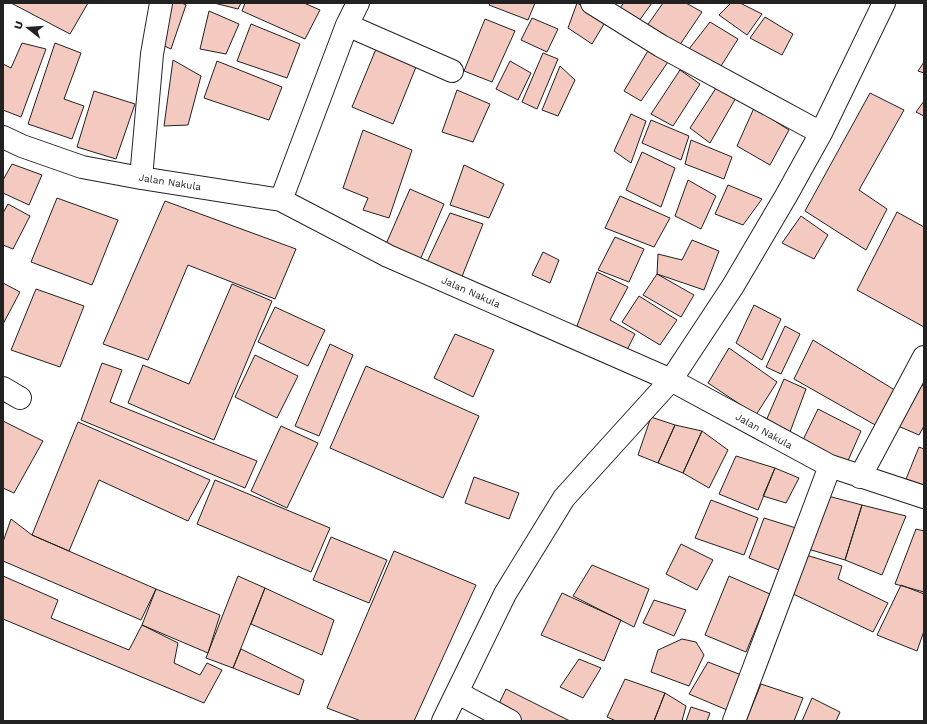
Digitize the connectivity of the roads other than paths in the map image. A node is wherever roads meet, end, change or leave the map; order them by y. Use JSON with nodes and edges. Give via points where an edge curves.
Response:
{"nodes":[{"id":1,"x":161,"y":3,"type":"edge"},
{"id":2,"x":358,"y":3,"type":"edge"},
{"id":3,"x":592,"y":3,"type":"edge"},
{"id":4,"x":884,"y":3,"type":"edge"},
{"id":5,"x":347,"y":25,"type":"junction"},
{"id":6,"x":452,"y":71,"type":"dead end"},
{"id":7,"x":820,"y":133,"type":"junction"},
{"id":8,"x":3,"y":137,"type":"edge"},
{"id":9,"x":141,"y":178,"type":"junction"},
{"id":10,"x":281,"y":200,"type":"junction"},
{"id":11,"x":924,"y":357,"type":"edge"},
{"id":12,"x":671,"y":380,"type":"junction"},
{"id":13,"x":830,"y":466,"type":"junction"},
{"id":14,"x":860,"y":477,"type":"junction"},
{"id":15,"x":924,"y":497,"type":"edge"},
{"id":16,"x":458,"y":693,"type":"junction"},
{"id":17,"x":443,"y":721,"type":"edge"},
{"id":18,"x":510,"y":721,"type":"edge"},
{"id":19,"x":734,"y":721,"type":"edge"}],
"edges":[{"from":1,"to":9,"type":"street","via":[[152,54]]},
{"from":2,"to":5,"type":"street"},
{"from":3,"to":7,"type":"street","via":[[661,46]]},
{"from":4,"to":7,"type":"street"},
{"from":5,"to":6,"type":"street"},
{"from":5,"to":10,"type":"street"},
{"from":7,"to":12,"type":"street","via":[[733,286]]},
{"from":8,"to":9,"type":"street","name":"Jalan Nakula","via":[[82,167]]},
{"from":9,"to":10,"type":"street","name":"Jalan Nakula"},
{"from":10,"to":12,"type":"street","name":"Jalan Nakula","via":[[388,256]]},
{"from":11,"to":14,"type":"street"},
{"from":12,"to":13,"type":"street","name":"Jalan Nakula"},
{"from":12,"to":16,"type":"street","via":[[564,498],[506,594]]},
{"from":13,"to":14,"type":"street","name":"Jalan Nakula"},
{"from":13,"to":19,"type":"street"},
{"from":14,"to":15,"type":"street","name":"Jalan Nakula"},
{"from":16,"to":17,"type":"street"},
{"from":16,"to":18,"type":"street"}]}
